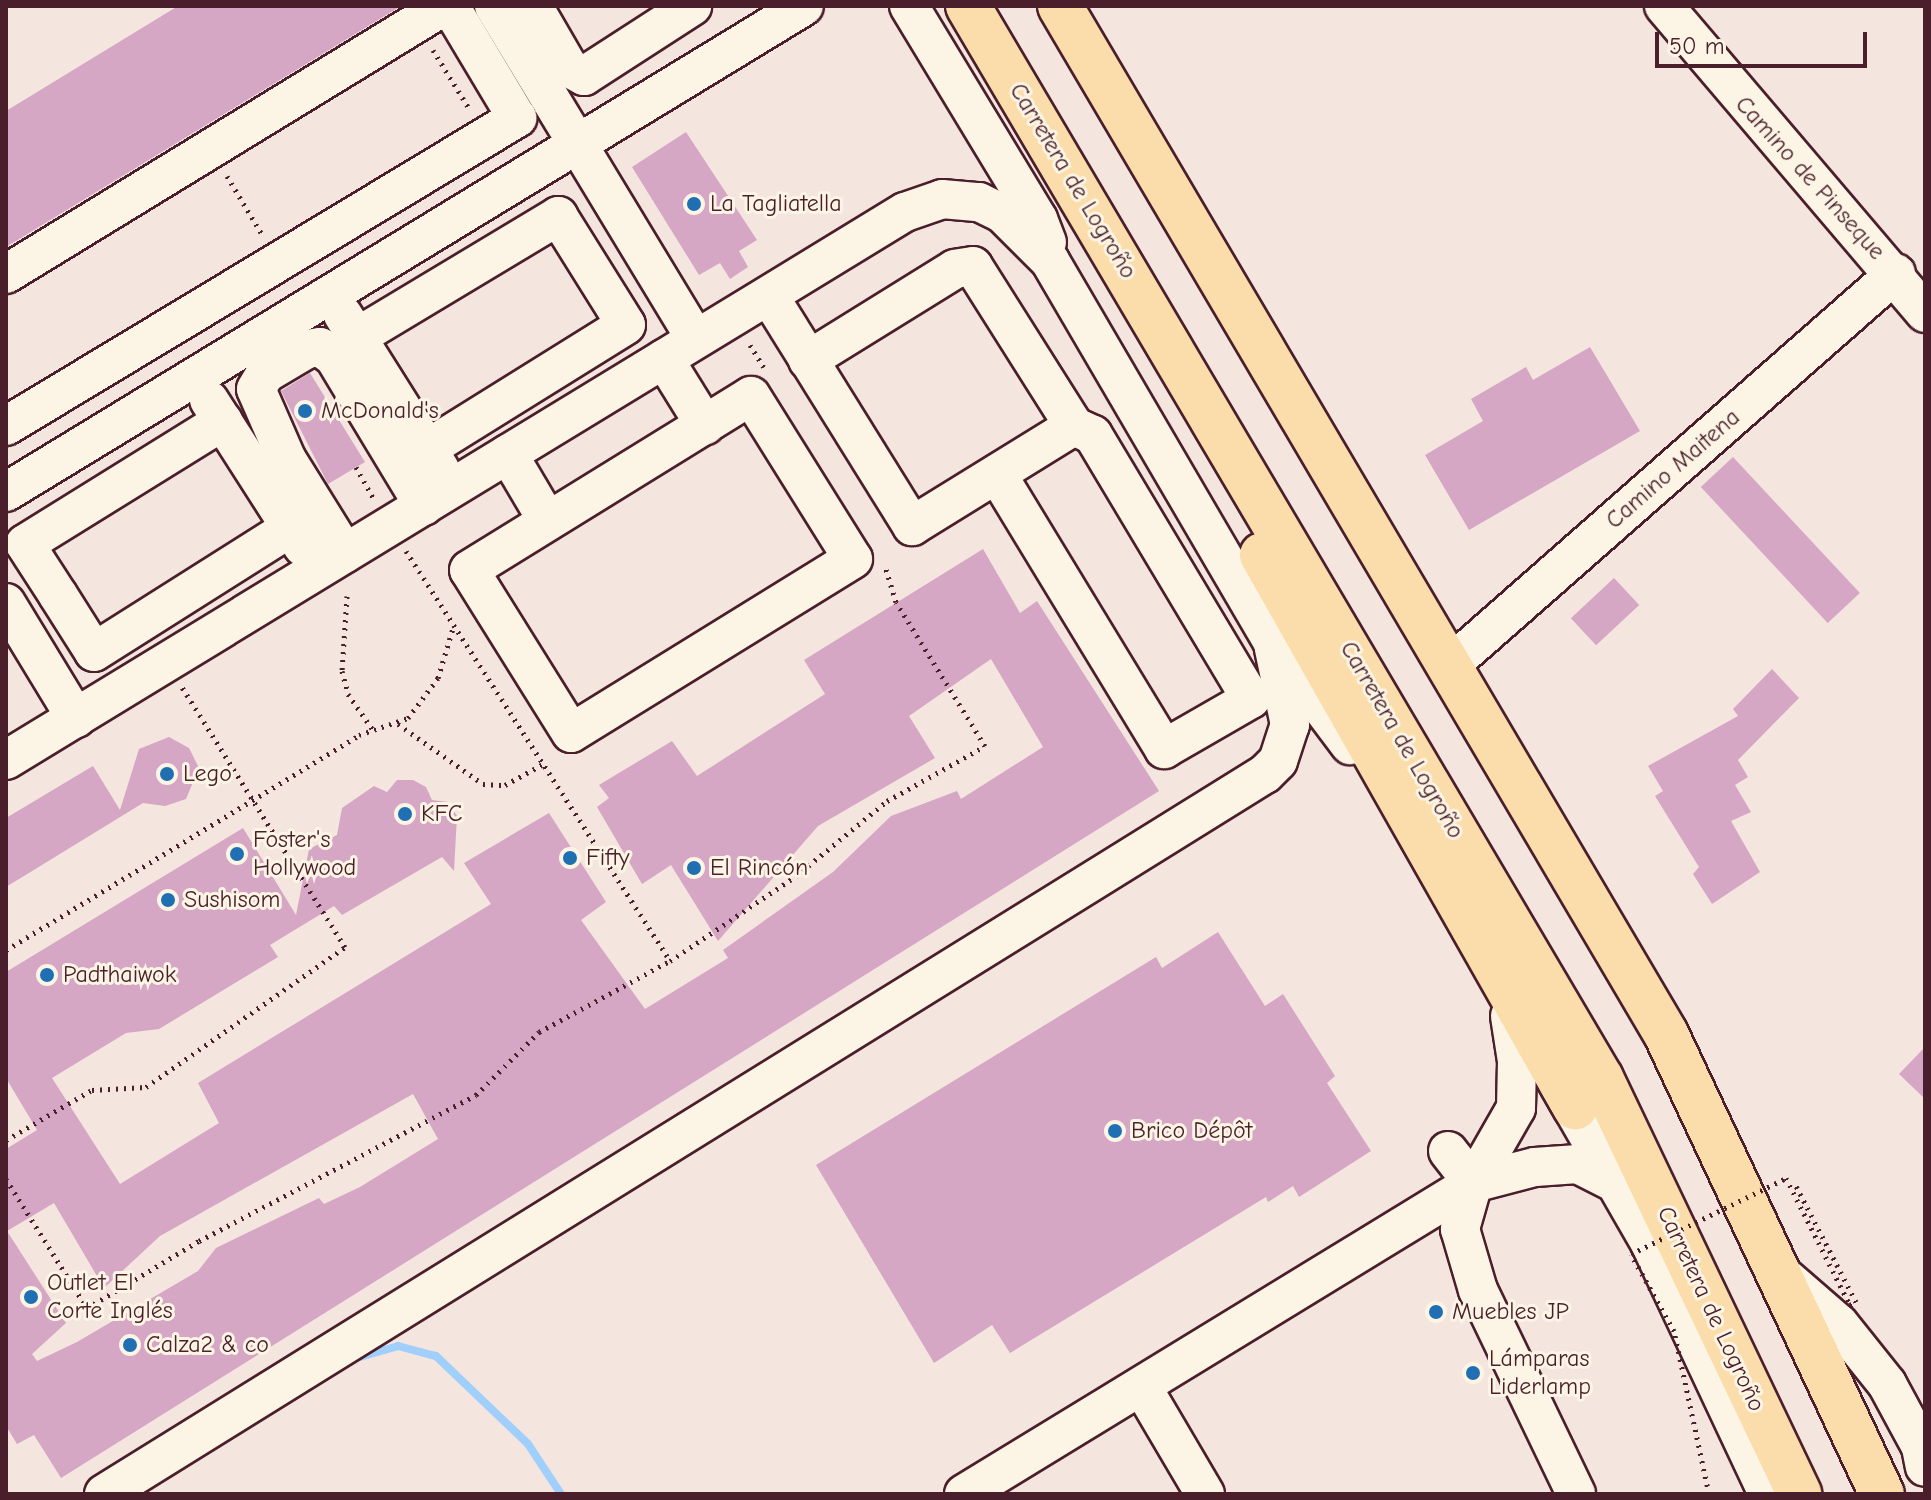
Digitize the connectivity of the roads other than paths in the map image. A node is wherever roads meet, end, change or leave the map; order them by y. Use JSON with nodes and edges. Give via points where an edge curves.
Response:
{"nodes":[{"id":1,"x":444,"y":6,"type":"edge"},
{"id":2,"x":450,"y":6,"type":"edge"},
{"id":3,"x":494,"y":6,"type":"edge"},
{"id":4,"x":692,"y":6,"type":"edge"},
{"id":5,"x":804,"y":6,"type":"edge"},
{"id":6,"x":909,"y":6,"type":"edge"},
{"id":7,"x":968,"y":6,"type":"edge"},
{"id":8,"x":1060,"y":6,"type":"edge"},
{"id":9,"x":1664,"y":6,"type":"edge"},
{"id":10,"x":530,"y":23,"type":"edge"},
{"id":11,"x":579,"y":144,"type":"junction"},
{"id":12,"x":427,"y":172,"type":"junction"},
{"id":13,"x":457,"y":219,"type":"junction"},
{"id":14,"x":1050,"y":261,"type":"junction"},
{"id":15,"x":6,"y":274,"type":"edge"},
{"id":16,"x":1915,"y":292,"type":"edge"},
{"id":17,"x":331,"y":295,"type":"junction"},
{"id":18,"x":769,"y":296,"type":"junction"},
{"id":19,"x":203,"y":309,"type":"junction"},
{"id":20,"x":357,"y":337,"type":"junction"},
{"id":21,"x":696,"y":339,"type":"junction"},
{"id":22,"x":240,"y":349,"type":"junction"},
{"id":23,"x":664,"y":359,"type":"junction"},
{"id":24,"x":808,"y":360,"type":"junction"},
{"id":25,"x":195,"y":377,"type":"junction"},
{"id":26,"x":57,"y":396,"type":"junction"},
{"id":27,"x":1207,"y":408,"type":"junction"},
{"id":28,"x":223,"y":421,"type":"junction"},
{"id":29,"x":705,"y":425,"type":"junction"},
{"id":30,"x":6,"y":426,"type":"edge"},
{"id":31,"x":1074,"y":426,"type":"junction"},
{"id":32,"x":86,"y":443,"type":"junction"},
{"id":33,"x":427,"y":449,"type":"junction"},
{"id":34,"x":508,"y":454,"type":"junction"},
{"id":35,"x":997,"y":474,"type":"junction"},
{"id":36,"x":6,"y":492,"type":"edge"},
{"id":37,"x":438,"y":497,"type":"junction"},
{"id":38,"x":547,"y":520,"type":"junction"},
{"id":39,"x":290,"y":528,"type":"junction"},
{"id":40,"x":331,"y":562,"type":"junction"},
{"id":41,"x":6,"y":603,"type":"edge"},
{"id":42,"x":1273,"y":643,"type":"junction"},
{"id":43,"x":1449,"y":666,"type":"junction"},
{"id":44,"x":76,"y":718,"type":"junction"},
{"id":45,"x":6,"y":760,"type":"edge"},
{"id":46,"x":1510,"y":1016,"type":"junction"},
{"id":47,"x":1575,"y":1107,"type":"junction"},
{"id":48,"x":1439,"y":1156,"type":"dead end"},
{"id":49,"x":1619,"y":1185,"type":"junction"},
{"id":50,"x":1461,"y":1190,"type":"junction"},
{"id":51,"x":1776,"y":1269,"type":"junction"},
{"id":52,"x":1142,"y":1387,"type":"junction"},
{"id":53,"x":1925,"y":1467,"type":"edge"},
{"id":54,"x":1925,"y":1486,"type":"edge"},
{"id":55,"x":104,"y":1494,"type":"edge"},
{"id":56,"x":964,"y":1494,"type":"edge"},
{"id":57,"x":1205,"y":1494,"type":"edge"},
{"id":58,"x":1576,"y":1494,"type":"edge"},
{"id":59,"x":1768,"y":1494,"type":"edge"},
{"id":60,"x":1799,"y":1494,"type":"edge"},
{"id":61,"x":1882,"y":1494,"type":"edge"},
{"id":62,"x":1923,"y":1494,"type":"edge"}],
"edges":[{"from":1,"to":15,"type":"street"},
{"from":2,"to":12,"type":"street","via":[[517,118]]},
{"from":3,"to":10,"type":"street"},
{"from":4,"to":10,"type":"street","via":[[584,76],[569,68]]},
{"from":5,"to":11,"type":"street"},
{"from":6,"to":14,"type":"street","via":[[1038,219]]},
{"from":7,"to":27,"type":"highway","name":"Carretera de Logroño"},
{"from":8,"to":43,"type":"highway"},
{"from":9,"to":16,"type":"street","name":"Camino de Pinseque","via":[[1744,106]]},
{"from":10,"to":11,"type":"street"},
{"from":11,"to":13,"type":"street"},
{"from":11,"to":21,"type":"street"},
{"from":12,"to":13,"type":"street"},
{"from":12,"to":19,"type":"street"},
{"from":13,"to":17,"type":"street"},
{"from":14,"to":18,"type":"street","via":[[1002,213],[979,202],[942,199],[905,212]]},
{"from":14,"to":42,"type":"street"},
{"from":16,"to":43,"type":"street","name":"Camino Maitena"},
{"from":17,"to":20,"type":"street"},
{"from":17,"to":22,"type":"street"},
{"from":18,"to":21,"type":"street"},
{"from":18,"to":24,"type":"street"},
{"from":19,"to":22,"type":"street"},
{"from":19,"to":26,"type":"street"},
{"from":20,"to":33,"type":"street"},
{"from":20,"to":33,"type":"street","via":[[558,216],[565,227],[626,325]]},
{"from":21,"to":23,"type":"street"},
{"from":22,"to":25,"type":"street"},
{"from":23,"to":29,"type":"street"},
{"from":23,"to":34,"type":"street"},
{"from":24,"to":31,"type":"street","via":[[955,269],[973,266]]},
{"from":24,"to":35,"type":"street","via":[[912,526]]},
{"from":25,"to":28,"type":"street"},
{"from":25,"to":32,"type":"street"},
{"from":26,"to":30,"type":"street"},
{"from":26,"to":32,"type":"street"},
{"from":27,"to":47,"type":"highway","via":[[1223,477],[1289,609]]},
{"from":27,"to":60,"type":"highway","name":"Carretera de Logroño","via":[[1601,1078]]},
{"from":28,"to":39,"type":"street"},
{"from":28,"to":39,"type":"street","via":[[25,544],[94,652]]},
{"from":29,"to":38,"type":"street"},
{"from":29,"to":38,"type":"street","via":[[751,396],[853,559],[571,733],[469,570]]},
{"from":31,"to":35,"type":"street"},
{"from":31,"to":35,"type":"street","via":[[1093,435],[1251,699],[1164,749]]},
{"from":32,"to":36,"type":"street"},
{"from":33,"to":37,"type":"street"},
{"from":34,"to":37,"type":"street"},
{"from":34,"to":38,"type":"street"},
{"from":37,"to":40,"type":"street"},
{"from":37,"to":40,"type":"street","via":[[334,357],[320,347],[265,374],[256,389]]},
{"from":39,"to":40,"type":"street"},
{"from":40,"to":44,"type":"street"},
{"from":41,"to":44,"type":"street"},
{"from":42,"to":46,"type":"street","via":[[1338,725]]},
{"from":42,"to":55,"type":"street","via":[[1290,725],[1278,761],[1265,774]]},
{"from":43,"to":51,"type":"highway","via":[[1666,1034]]},
{"from":44,"to":45,"type":"street"},
{"from":46,"to":47,"type":"street"},
{"from":46,"to":50,"type":"street","via":[[1517,1061],[1516,1108]]},
{"from":47,"to":49,"type":"street"},
{"from":48,"to":50,"type":"street"},
{"from":49,"to":50,"type":"street","via":[[1578,1164],[1535,1167]]},
{"from":49,"to":59,"type":"street"},
{"from":50,"to":52,"type":"street"},
{"from":50,"to":58,"type":"street","via":[[1460,1229],[1478,1290]]},
{"from":51,"to":53,"type":"street","via":[[1839,1324],[1887,1384],[1921,1447]]},
{"from":51,"to":61,"type":"highway"},
{"from":52,"to":56,"type":"street"},
{"from":52,"to":57,"type":"street"},
{"from":54,"to":62,"type":"street"}]}
